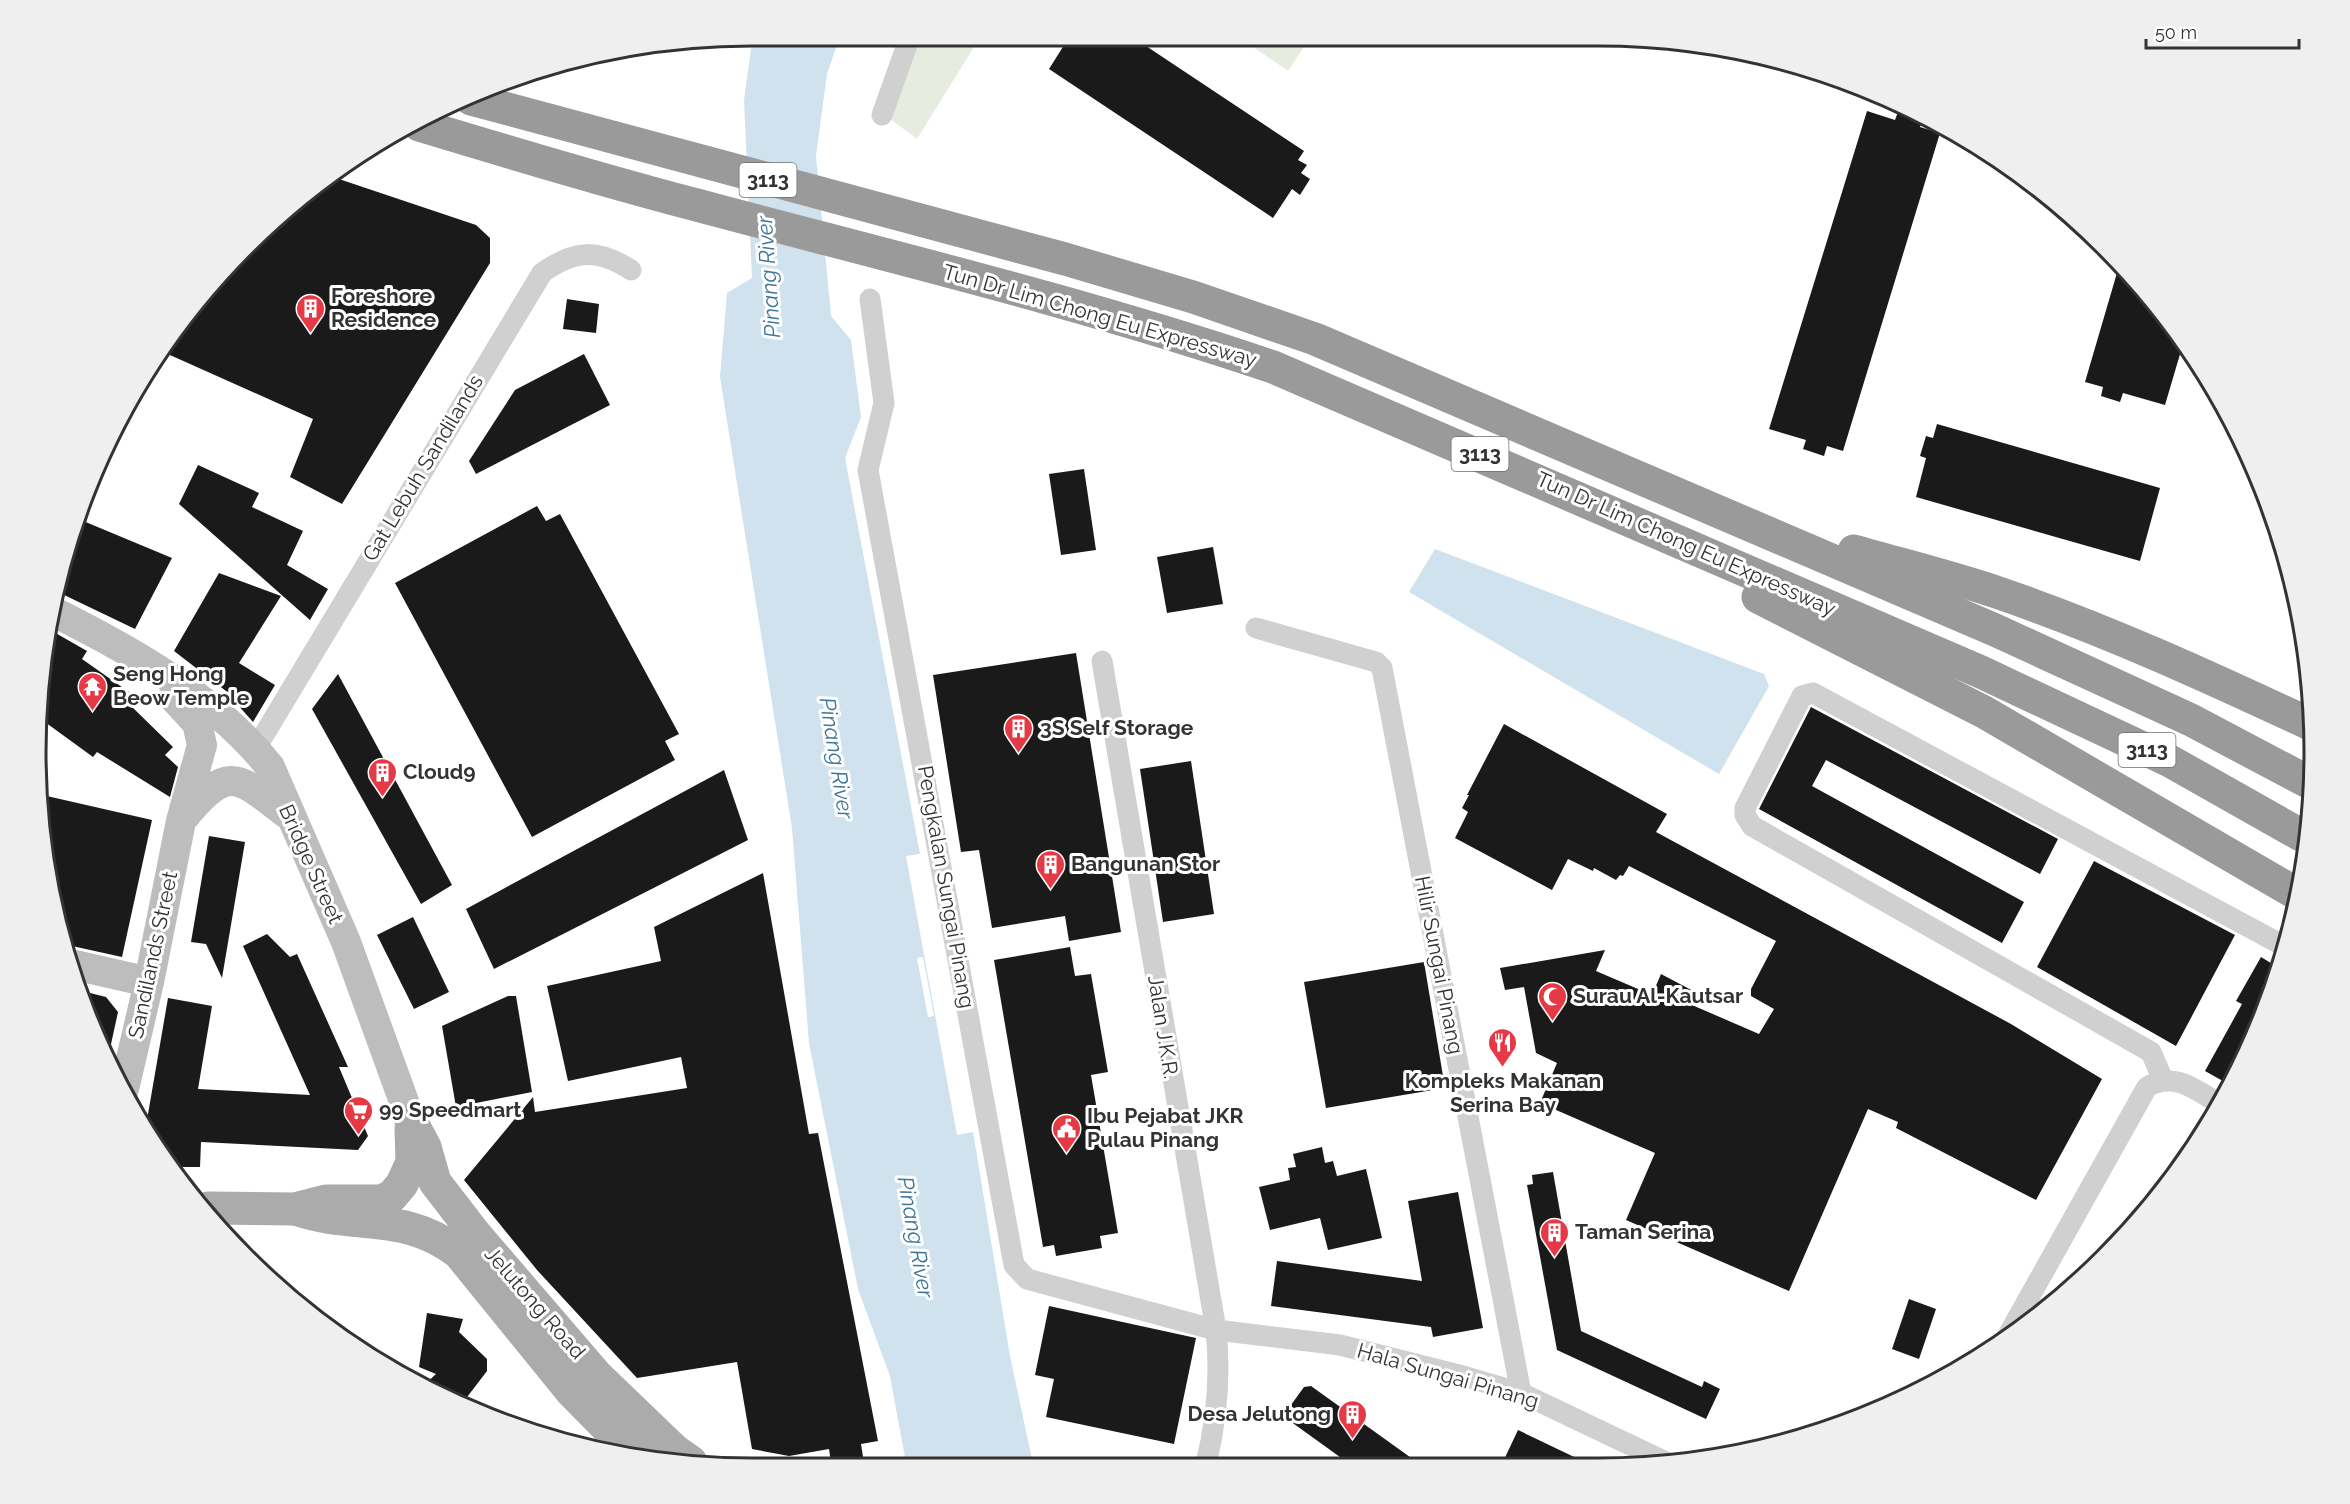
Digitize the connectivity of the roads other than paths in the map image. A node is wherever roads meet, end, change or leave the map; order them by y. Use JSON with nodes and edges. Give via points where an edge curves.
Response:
{"nodes":[{"id":1,"x":907,"y":46,"type":"edge"},
{"id":2,"x":479,"y":101,"type":"edge"},
{"id":3,"x":882,"y":115,"type":"dead end"},
{"id":4,"x":425,"y":127,"type":"edge"},
{"id":5,"x":631,"y":270,"type":"dead end"},
{"id":6,"x":870,"y":299,"type":"dead end"},
{"id":7,"x":1701,"y":506,"type":"junction"},
{"id":8,"x":1686,"y":545,"type":"junction"},
{"id":9,"x":60,"y":615,"type":"edge"},
{"id":10,"x":1256,"y":628,"type":"dead end"},
{"id":11,"x":140,"y":658,"type":"junction"},
{"id":12,"x":1102,"y":661,"type":"dead end"},
{"id":13,"x":182,"y":705,"type":"joint"},
{"id":14,"x":2303,"y":721,"type":"edge"},
{"id":15,"x":256,"y":748,"type":"junction"},
{"id":16,"x":2303,"y":779,"type":"edge"},
{"id":17,"x":289,"y":815,"type":"junction"},
{"id":18,"x":181,"y":821,"type":"junction"},
{"id":19,"x":2298,"y":833,"type":"edge"},
{"id":20,"x":2290,"y":890,"type":"edge"},
{"id":21,"x":2277,"y":942,"type":"edge"},
{"id":22,"x":80,"y":966,"type":"edge"},
{"id":23,"x":149,"y":982,"type":"junction"},
{"id":24,"x":127,"y":1078,"type":"edge"},
{"id":25,"x":2163,"y":1080,"type":"junction"},
{"id":26,"x":2212,"y":1100,"type":"edge"},
{"id":27,"x":411,"y":1121,"type":"junction"},
{"id":28,"x":215,"y":1208,"type":"edge"},
{"id":29,"x":295,"y":1209,"type":"junction"},
{"id":30,"x":2017,"y":1319,"type":"edge"},
{"id":31,"x":1216,"y":1330,"type":"junction"},
{"id":32,"x":1521,"y":1393,"type":"junction"},
{"id":33,"x":625,"y":1446,"type":"edge"},
{"id":34,"x":678,"y":1453,"type":"edge"},
{"id":35,"x":1652,"y":1455,"type":"edge"},
{"id":36,"x":1207,"y":1458,"type":"edge"}],
"edges":[{"from":1,"to":3,"type":"street"},
{"from":2,"to":7,"type":"highway","name":"Tun Dr Lim Chong Eu Expressway","number":"3113","via":[[1193,297],[1315,339]]},
{"from":4,"to":8,"type":"highway","name":"Tun Dr Lim Chong Eu Expressway","number":"3113","via":[[685,202],[1166,331],[1273,367]]},
{"from":5,"to":15,"type":"street","name":"Gat Lebuh Sandilands","via":[[611,257],[585,254],[557,262],[542,273]]},
{"from":6,"to":31,"type":"street","name":"Pengkalan Sungai Pinang","via":[[884,403],[868,470],[1014,1265],[1027,1279]]},
{"from":7,"to":14,"type":"highway","via":[[1999,593],[2157,654]]},
{"from":7,"to":16,"type":"highway","name":"Tun Dr Lim Chong Eu Expressway","number":"3113","via":[[1995,630],[2191,720]]},
{"from":8,"to":19,"type":"highway","name":"Tun Dr Lim Chong Eu Expressway","number":"3113","via":[[1981,672],[2168,760]]},
{"from":8,"to":20,"type":"highway","via":[[1762,600],[1984,712]]},
{"from":9,"to":11,"type":"street","name":"Bridge Street"},
{"from":10,"to":32,"type":"street","name":"Hilir Sungai Pinang","via":[[1376,662],[1382,668]]},
{"from":11,"to":13,"type":"street","name":"Bridge Street","via":[[154,681]]},
{"from":11,"to":15,"type":"street","name":"Bridge Street","via":[[170,677]]},
{"from":12,"to":31,"type":"street","name":"Jalan J.K.R."},
{"from":13,"to":18,"type":"street","name":"Sandilands Street","via":[[197,723],[202,745]]},
{"from":15,"to":17,"type":"street","name":"Bridge Street","via":[[270,767]]},
{"from":17,"to":18,"type":"street","name":"Sandilands Street","via":[[252,786],[228,781],[208,790]]},
{"from":17,"to":27,"type":"street","name":"Bridge Street","via":[[346,942]]},
{"from":18,"to":23,"type":"street","name":"Sandilands Street"},
{"from":21,"to":25,"type":"street","via":[[1813,693],[1802,696],[1745,808],[1752,826],[2151,1052]]},
{"from":22,"to":23,"type":"street"},
{"from":23,"to":24,"type":"street","name":"Sandilands Street"},
{"from":25,"to":26,"type":"street","via":[[2183,1082]]},
{"from":25,"to":30,"type":"street","via":[[2147,1087]]},
{"from":27,"to":29,"type":"main road","via":[[412,1162],[402,1185],[392,1196],[381,1201],[326,1201]]},
{"from":27,"to":34,"type":"main road","name":"Jelutong Road","via":[[425,1147],[435,1182],[475,1234],[597,1376]]},
{"from":28,"to":29,"type":"main road"},
{"from":29,"to":33,"type":"main road","name":"Jelutong Road","via":[[319,1217],[401,1225],[440,1239],[459,1253],[572,1392]]},
{"from":31,"to":32,"type":"street","name":"Hala Sungai Pinang","via":[[1340,1345]]},
{"from":31,"to":36,"type":"street","name":"Jalan J.K.R.","via":[[1218,1404]]},
{"from":32,"to":35,"type":"street","name":"Hala Sungai Pinang"}]}
